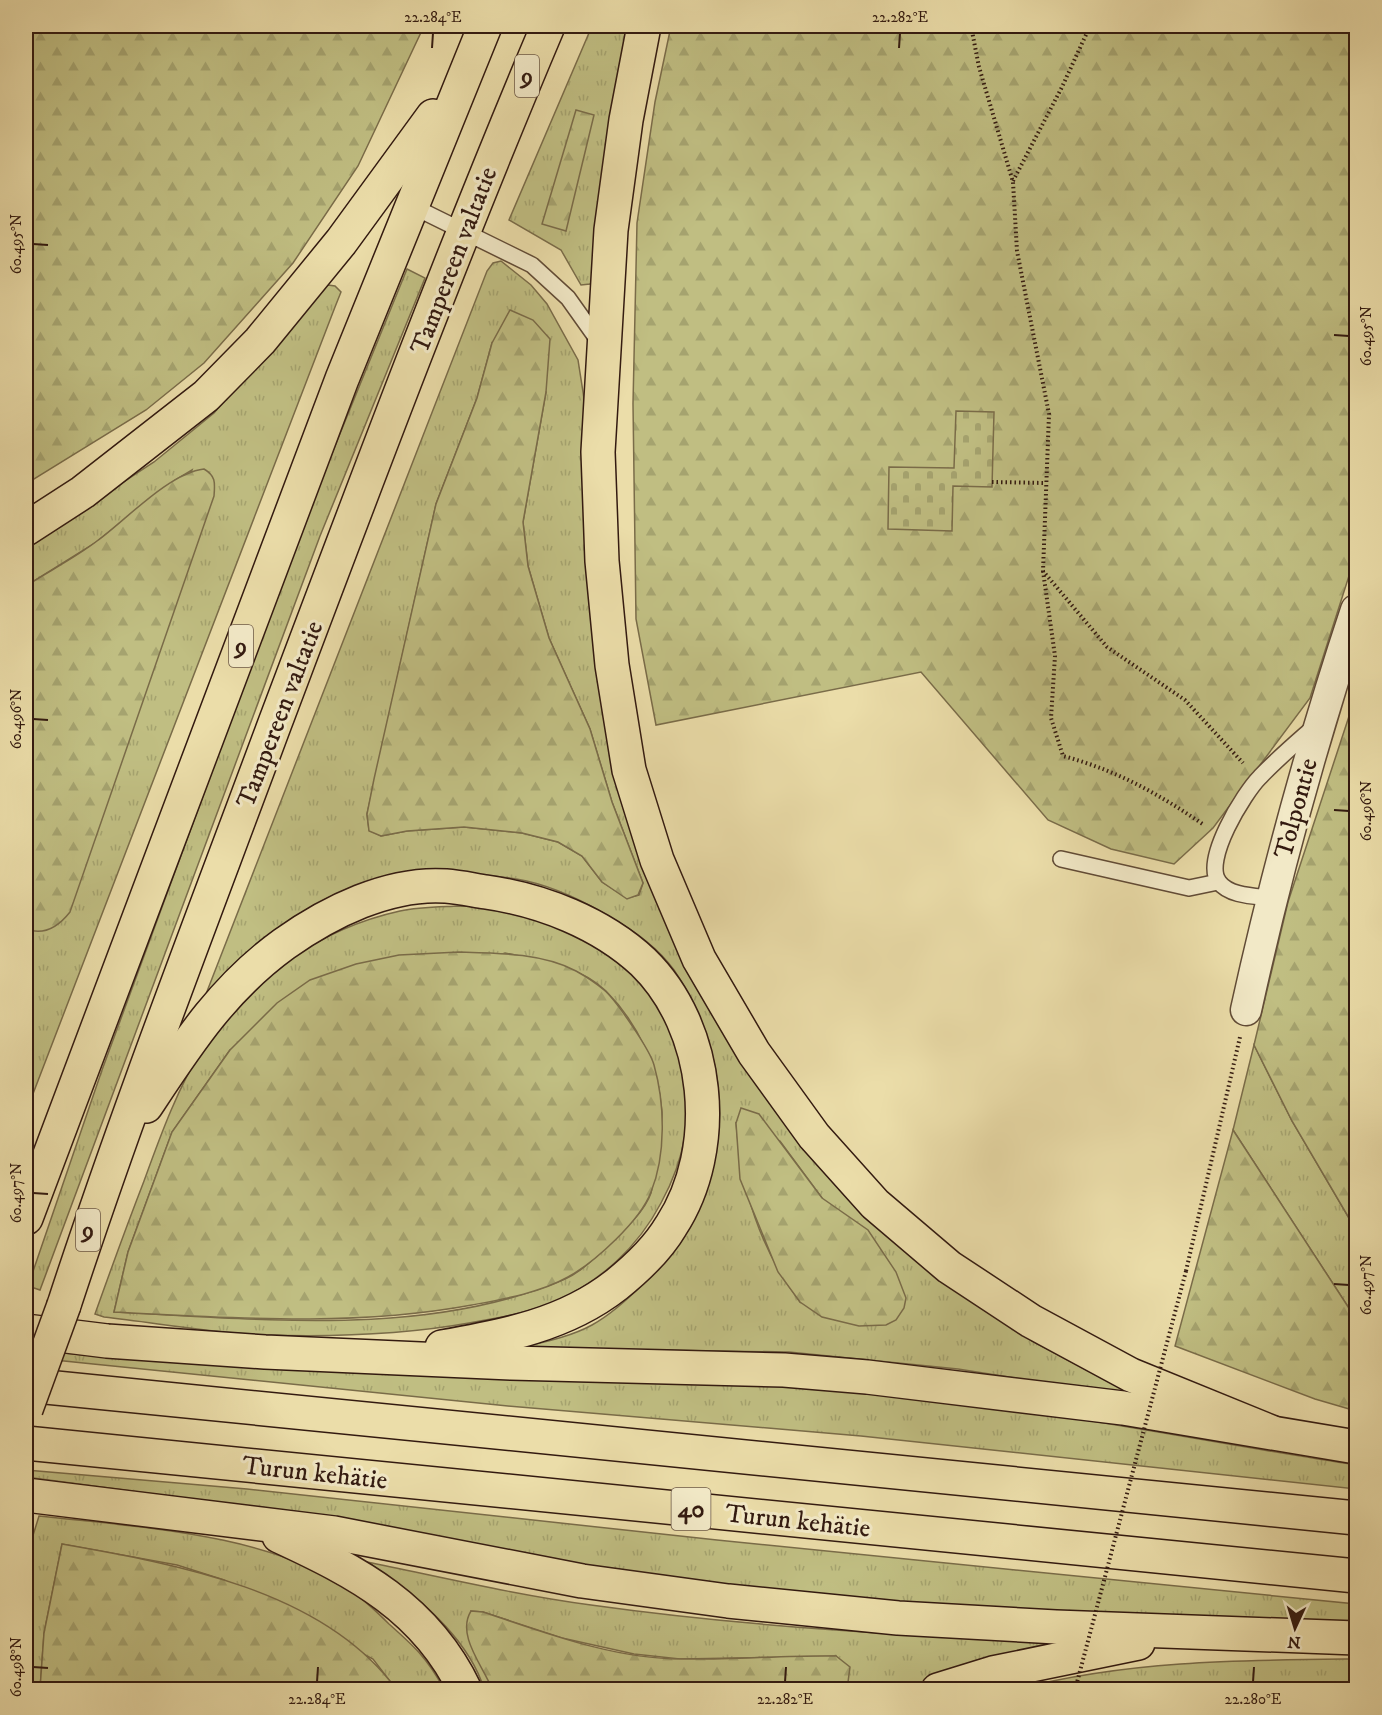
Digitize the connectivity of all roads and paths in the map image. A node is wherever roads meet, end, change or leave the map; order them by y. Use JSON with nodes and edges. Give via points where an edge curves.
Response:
{"nodes":[{"id":1,"x":485,"y":26,"type":"edge"},
{"id":2,"x":548,"y":26,"type":"edge"},
{"id":3,"x":644,"y":26,"type":"edge"},
{"id":4,"x":971,"y":26,"type":"edge"},
{"id":5,"x":1090,"y":26,"type":"edge"},
{"id":6,"x":463,"y":76,"type":"junction"},
{"id":7,"x":1012,"y":182,"type":"junction"},
{"id":8,"x":410,"y":205,"type":"junction"},
{"id":9,"x":465,"y":231,"type":"junction"},
{"id":10,"x":605,"y":351,"type":"junction"},
{"id":11,"x":992,"y":482,"type":"dead end"},
{"id":12,"x":1045,"y":483,"type":"junction"},
{"id":13,"x":26,"y":529,"type":"edge"},
{"id":14,"x":1043,"y":571,"type":"junction"},
{"id":15,"x":1356,"y":610,"type":"edge"},
{"id":16,"x":1319,"y":723,"type":"junction"},
{"id":17,"x":1258,"y":779,"type":"junction"},
{"id":18,"x":1222,"y":838,"type":"junction"},
{"id":19,"x":1061,"y":859,"type":"dead end"},
{"id":20,"x":1218,"y":882,"type":"junction"},
{"id":21,"x":1270,"y":898,"type":"junction"},
{"id":22,"x":1246,"y":1010,"type":"joint"},
{"id":23,"x":113,"y":1155,"type":"junction"},
{"id":24,"x":26,"y":1218,"type":"edge"},
{"id":25,"x":26,"y":1331,"type":"edge"},
{"id":26,"x":384,"y":1357,"type":"junction"},
{"id":27,"x":26,"y":1385,"type":"edge"},
{"id":28,"x":26,"y":1409,"type":"edge"},
{"id":29,"x":1271,"y":1432,"type":"junction"},
{"id":30,"x":26,"y":1443,"type":"edge"},
{"id":31,"x":1356,"y":1447,"type":"edge"},
{"id":32,"x":26,"y":1495,"type":"edge"},
{"id":33,"x":1356,"y":1518,"type":"edge"},
{"id":34,"x":253,"y":1524,"type":"junction"},
{"id":35,"x":1356,"y":1576,"type":"edge"},
{"id":36,"x":1195,"y":1632,"type":"junction"},
{"id":37,"x":1356,"y":1638,"type":"edge"},
{"id":38,"x":465,"y":1689,"type":"edge"},
{"id":39,"x":938,"y":1689,"type":"edge"},
{"id":40,"x":1075,"y":1689,"type":"edge"}],
"edges":[{"from":1,"to":6,"type":"highway","number":"9"},
{"from":2,"to":9,"type":"highway","name":"Tampereen valtatie","number":"9"},
{"from":3,"to":10,"type":"highway","via":[[611,230]]},
{"from":4,"to":7,"type":"path"},
{"from":5,"to":7,"type":"path"},
{"from":6,"to":8,"type":"highway","number":"9"},
{"from":6,"to":13,"type":"highway","via":[[342,242],[260,341],[206,396],[83,492]]},
{"from":7,"to":12,"type":"path","via":[[1017,251],[1049,414]]},
{"from":8,"to":9,"type":"lane"},
{"from":8,"to":24,"type":"highway","number":"9"},
{"from":9,"to":10,"type":"lane","via":[[532,265],[568,298]]},
{"from":9,"to":23,"type":"highway","name":"Tampereen valtatie","number":"9","via":[[372,465]]},
{"from":10,"to":29,"type":"highway","via":[[598,452],[602,561],[612,665],[629,770],[657,860],[699,959],[754,1053],[814,1136],[875,1204],[949,1267],[1031,1321],[1131,1375]]},
{"from":11,"to":12,"type":"path"},
{"from":12,"to":14,"type":"path"},
{"from":14,"to":17,"type":"path","via":[[1107,647],[1185,700]]},
{"from":14,"to":18,"type":"path","via":[[1055,656],[1051,718],[1063,756],[1100,766],[1166,799]]},
{"from":15,"to":16,"type":"street","name":"Tolpontie"},
{"from":16,"to":17,"type":"lane"},
{"from":16,"to":21,"type":"street","name":"Tolpontie"},
{"from":17,"to":18,"type":"lane"},
{"from":18,"to":20,"type":"lane","via":[[1214,859]]},
{"from":19,"to":20,"type":"lane","via":[[1189,888]]},
{"from":20,"to":21,"type":"lane","via":[[1231,890]]},
{"from":21,"to":22,"type":"street","name":"Tolpontie"},
{"from":22,"to":40,"type":"path","bridge":true,"via":[[1185,1271]]},
{"from":23,"to":26,"type":"highway","via":[[200,1024],[233,988],[284,944],[338,912],[392,892],[445,886],[520,897],[616,940],[666,989],[689,1034],[699,1067],[703,1114],[698,1151],[672,1226],[630,1273],[597,1298],[564,1315],[500,1336]]},
{"from":23,"to":28,"type":"highway","name":"Tampereen valtatie","number":"9","bridge":true},
{"from":25,"to":26,"type":"highway","via":[[118,1341]]},
{"from":26,"to":29,"type":"highway","via":[[784,1370],[855,1376],[1123,1408]]},
{"from":27,"to":33,"type":"highway","number":"40"},
{"from":29,"to":31,"type":"highway"},
{"from":30,"to":35,"type":"highway","name":"Turun kehätie","number":"40"},
{"from":32,"to":34,"type":"highway"},
{"from":34,"to":36,"type":"highway","via":[[334,1533],[582,1581],[728,1601],[898,1618]]},
{"from":34,"to":38,"type":"highway","via":[[363,1577],[392,1598],[450,1660]]},
{"from":36,"to":37,"type":"highway"},
{"from":36,"to":39,"type":"highway","via":[[993,1673]]}]}
